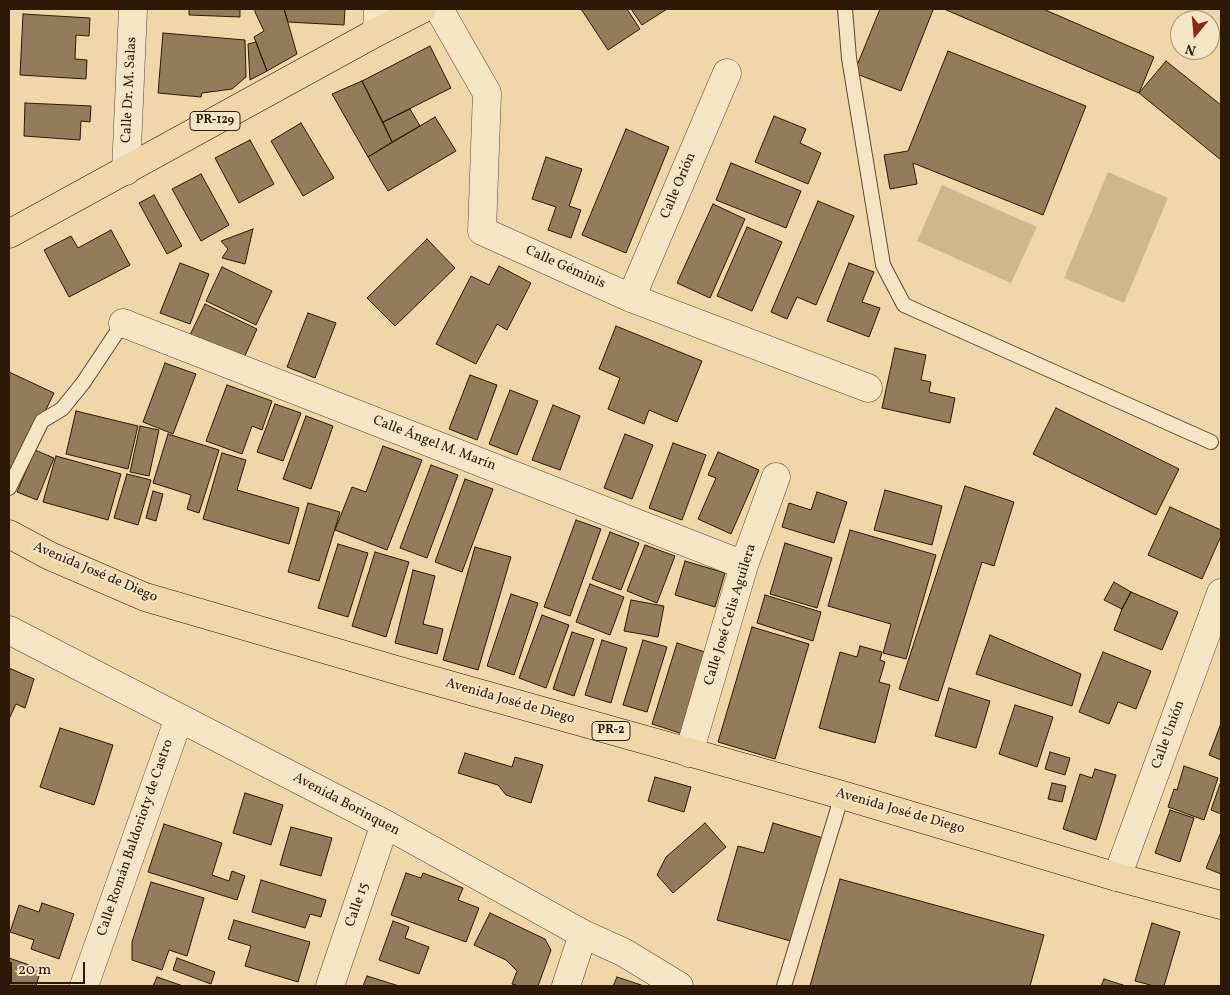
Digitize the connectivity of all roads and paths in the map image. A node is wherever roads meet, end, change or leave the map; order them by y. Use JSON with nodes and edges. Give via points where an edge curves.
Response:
{"nodes":[{"id":1,"x":133,"y":9,"type":"edge"},
{"id":2,"x":422,"y":9,"type":"edge"},
{"id":3,"x":439,"y":9,"type":"edge"},
{"id":4,"x":845,"y":9,"type":"edge"},
{"id":5,"x":378,"y":20,"type":"edge"},
{"id":6,"x":727,"y":73,"type":"dead end"},
{"id":7,"x":126,"y":171,"type":"junction"},
{"id":8,"x":9,"y":234,"type":"edge"},
{"id":9,"x":631,"y":298,"type":"junction"},
{"id":10,"x":123,"y":322,"type":"joint"},
{"id":11,"x":868,"y":388,"type":"dead end"},
{"id":12,"x":1211,"y":442,"type":"dead end"},
{"id":13,"x":776,"y":477,"type":"dead end"},
{"id":14,"x":9,"y":488,"type":"edge"},
{"id":15,"x":9,"y":534,"type":"edge"},
{"id":16,"x":744,"y":565,"type":"junction"},
{"id":17,"x":1221,"y":593,"type":"edge"},
{"id":18,"x":9,"y":630,"type":"edge"},
{"id":19,"x":179,"y":718,"type":"junction"},
{"id":20,"x":689,"y":753,"type":"junction"},
{"id":21,"x":842,"y":795,"type":"junction"},
{"id":22,"x":385,"y":824,"type":"junction"},
{"id":23,"x":1117,"y":877,"type":"junction"},
{"id":24,"x":1221,"y":905,"type":"edge"},
{"id":25,"x":583,"y":934,"type":"junction"},
{"id":26,"x":84,"y":986,"type":"edge"},
{"id":27,"x":330,"y":986,"type":"edge"},
{"id":28,"x":566,"y":986,"type":"edge"},
{"id":29,"x":679,"y":986,"type":"edge"},
{"id":30,"x":784,"y":986,"type":"edge"}],
"edges":[{"from":1,"to":7,"type":"street","name":"Calle Dr. M. Salas"},
{"from":2,"to":5,"type":"main road","number":"PR-129"},
{"from":3,"to":9,"type":"street","name":"Calle Géminis","via":[[487,93],[482,231]]},
{"from":4,"to":12,"type":"lane","via":[[849,58],[883,265],[904,305]]},
{"from":5,"to":7,"type":"main road","number":"PR-129"},
{"from":6,"to":9,"type":"street","name":"Calle Orión"},
{"from":7,"to":8,"type":"main road","number":"PR-129"},
{"from":9,"to":11,"type":"street","name":"Calle Géminis"},
{"from":10,"to":14,"type":"lane","via":[[83,383],[62,408],[42,421]]},
{"from":10,"to":16,"type":"street","name":"Calle Ángel M. Marín"},
{"from":13,"to":16,"type":"street","name":"Calle José Celis Aguilera"},
{"from":15,"to":20,"type":"main road","name":"Avenida José de Diego","number":"PR-2","via":[[50,556],[145,597]]},
{"from":16,"to":20,"type":"street","name":"Calle José Celis Aguilera"},
{"from":17,"to":23,"type":"street","name":"Calle Unión"},
{"from":18,"to":19,"type":"street","name":"Avenida Borinquen"},
{"from":19,"to":22,"type":"street","name":"Avenida Borinquen"},
{"from":19,"to":26,"type":"street","name":"Calle Román Baldorioty de Castro"},
{"from":20,"to":21,"type":"main road","name":"Avenida José de Diego","number":"PR-2"},
{"from":21,"to":23,"type":"main road","name":"Avenida José de Diego","number":"PR-2"},
{"from":21,"to":30,"type":"lane"},
{"from":22,"to":25,"type":"street","name":"Avenida Borinquen"},
{"from":22,"to":27,"type":"street","name":"Calle 15"},
{"from":23,"to":24,"type":"main road","name":"Avenida José de Diego","number":"PR-2"},
{"from":25,"to":28,"type":"street"},
{"from":25,"to":29,"type":"street","name":"Avenida Borinquen","via":[[623,952]]}]}
